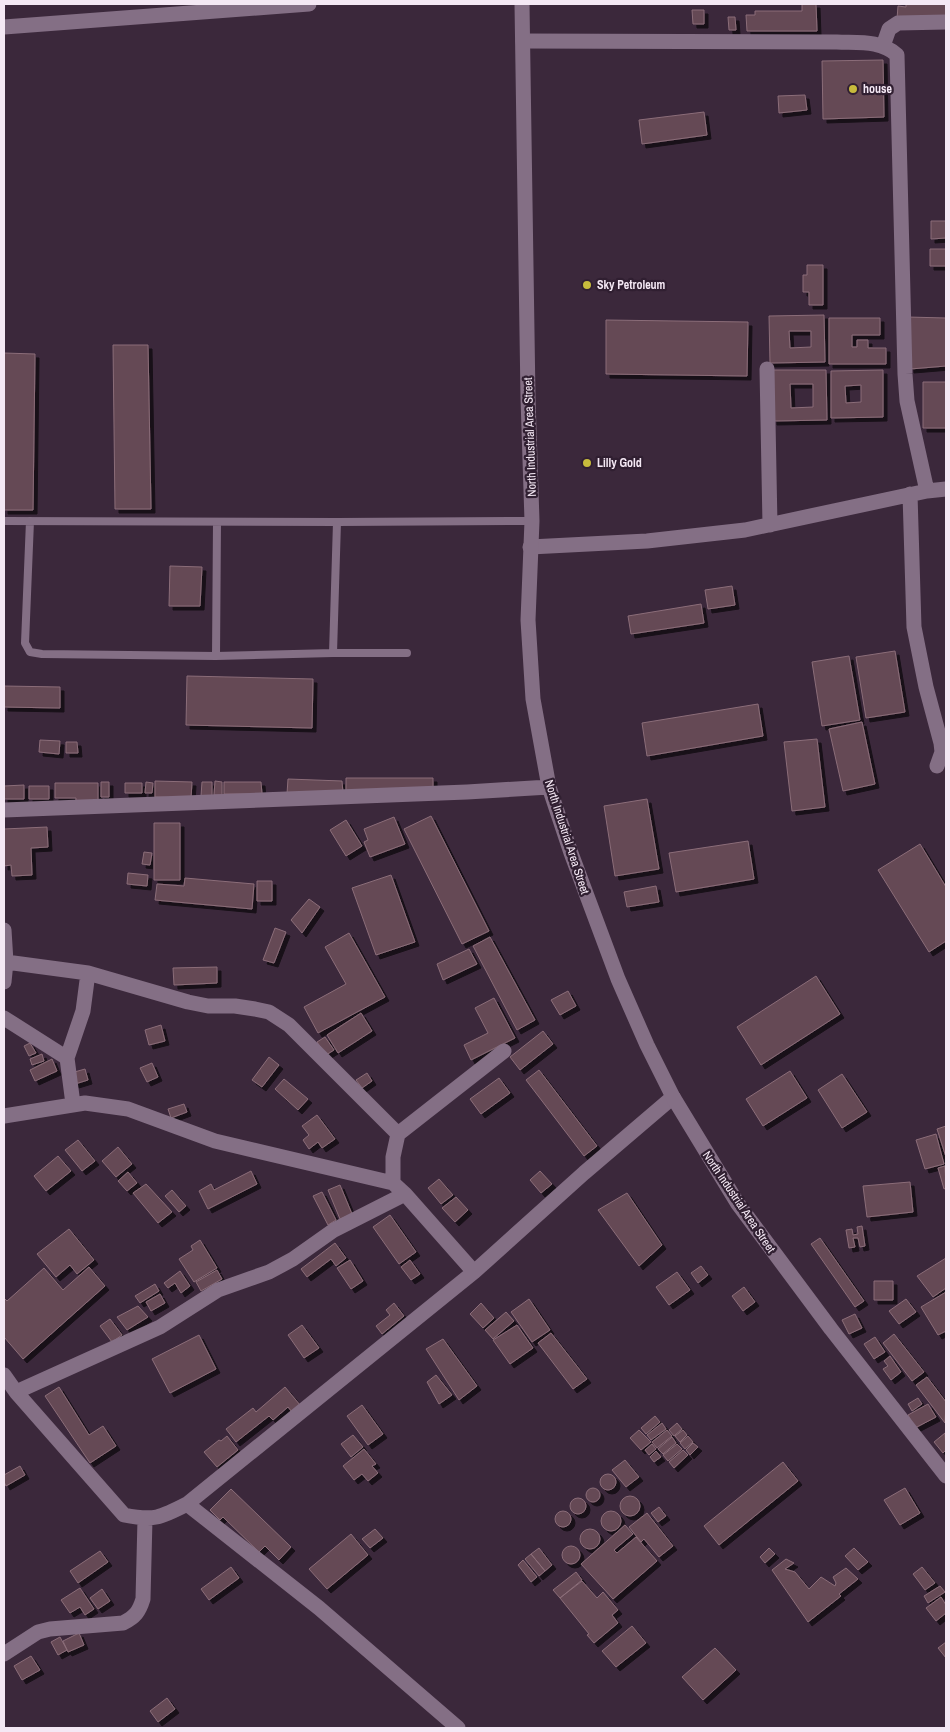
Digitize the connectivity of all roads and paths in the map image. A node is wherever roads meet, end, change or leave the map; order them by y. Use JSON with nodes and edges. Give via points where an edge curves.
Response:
{"nodes":[{"id":1,"x":309,"y":4,"type":"edge"},
{"id":2,"x":522,"y":4,"type":"edge"},
{"id":3,"x":946,"y":22,"type":"edge"},
{"id":4,"x":4,"y":27,"type":"edge"},
{"id":5,"x":523,"y":41,"type":"junction"},
{"id":6,"x":883,"y":46,"type":"junction"},
{"id":7,"x":767,"y":369,"type":"dead end"},
{"id":8,"x":946,"y":489,"type":"edge"},
{"id":9,"x":927,"y":491,"type":"junction"},
{"id":10,"x":910,"y":494,"type":"junction"},
{"id":11,"x":4,"y":521,"type":"edge"},
{"id":12,"x":30,"y":521,"type":"junction"},
{"id":13,"x":532,"y":521,"type":"junction"},
{"id":14,"x":218,"y":522,"type":"junction"},
{"id":15,"x":337,"y":522,"type":"junction"},
{"id":16,"x":770,"y":525,"type":"junction"},
{"id":17,"x":530,"y":547,"type":"junction"},
{"id":18,"x":333,"y":653,"type":"junction"},
{"id":19,"x":407,"y":653,"type":"dead end"},
{"id":20,"x":216,"y":656,"type":"junction"},
{"id":21,"x":937,"y":766,"type":"dead end"},
{"id":22,"x":549,"y":787,"type":"junction"},
{"id":23,"x":4,"y":810,"type":"edge"},
{"id":24,"x":4,"y":930,"type":"edge"},
{"id":25,"x":6,"y":962,"type":"junction"},
{"id":26,"x":88,"y":973,"type":"junction"},
{"id":27,"x":4,"y":982,"type":"edge"},
{"id":28,"x":4,"y":1018,"type":"edge"},
{"id":29,"x":504,"y":1051,"type":"dead end"},
{"id":30,"x":67,"y":1058,"type":"junction"},
{"id":31,"x":673,"y":1097,"type":"junction"},
{"id":32,"x":73,"y":1104,"type":"junction"},
{"id":33,"x":4,"y":1116,"type":"edge"},
{"id":34,"x":398,"y":1134,"type":"junction"},
{"id":35,"x":393,"y":1183,"type":"junction"},
{"id":36,"x":405,"y":1194,"type":"junction"},
{"id":37,"x":474,"y":1272,"type":"junction"},
{"id":38,"x":4,"y":1376,"type":"edge"},
{"id":39,"x":16,"y":1392,"type":"junction"},
{"id":40,"x":946,"y":1476,"type":"edge"},
{"id":41,"x":187,"y":1504,"type":"junction"},
{"id":42,"x":145,"y":1519,"type":"junction"},
{"id":43,"x":4,"y":1654,"type":"edge"},
{"id":44,"x":458,"y":1728,"type":"edge"}],
"edges":[{"from":1,"to":4,"type":"street"},
{"from":2,"to":5,"type":"street","name":"North Industrial Area Street"},
{"from":3,"to":6,"type":"street","via":[[898,23],[889,29]]},
{"from":5,"to":6,"type":"street","via":[[837,42]]},
{"from":5,"to":13,"type":"street","name":"North Industrial Area Street"},
{"from":6,"to":9,"type":"street","via":[[892,50],[898,59],[905,374],[907,401]]},
{"from":7,"to":16,"type":"street"},
{"from":8,"to":9,"type":"street"},
{"from":9,"to":10,"type":"street"},
{"from":10,"to":16,"type":"street"},
{"from":10,"to":21,"type":"street","via":[[914,627],[941,743],[942,752]]},
{"from":11,"to":12,"type":"lane"},
{"from":12,"to":14,"type":"lane"},
{"from":12,"to":20,"type":"lane","via":[[25,643],[30,652]]},
{"from":13,"to":15,"type":"lane"},
{"from":13,"to":17,"type":"street","name":"North Industrial Area Street"},
{"from":14,"to":15,"type":"lane"},
{"from":14,"to":20,"type":"lane"},
{"from":15,"to":18,"type":"lane"},
{"from":16,"to":17,"type":"street","via":[[702,536]]},
{"from":17,"to":22,"type":"street","name":"North Industrial Area Street","via":[[528,620],[533,698]]},
{"from":18,"to":19,"type":"lane"},
{"from":18,"to":20,"type":"lane"},
{"from":22,"to":23,"type":"street"},
{"from":22,"to":31,"type":"street","name":"North Industrial Area Street","via":[[618,979]]},
{"from":24,"to":25,"type":"street"},
{"from":25,"to":26,"type":"street"},
{"from":25,"to":27,"type":"street"},
{"from":26,"to":30,"type":"street","via":[[83,1011]]},
{"from":26,"to":34,"type":"street","via":[[188,1002],[269,1012],[288,1025]]},
{"from":28,"to":30,"type":"street"},
{"from":29,"to":34,"type":"street"},
{"from":30,"to":32,"type":"street"},
{"from":31,"to":37,"type":"street"},
{"from":31,"to":40,"type":"street","name":"North Industrial Area Street","via":[[738,1204]]},
{"from":32,"to":33,"type":"street"},
{"from":32,"to":35,"type":"street","via":[[128,1109],[215,1141]]},
{"from":34,"to":35,"type":"street","via":[[393,1157]]},
{"from":35,"to":36,"type":"street"},
{"from":36,"to":37,"type":"street"},
{"from":36,"to":39,"type":"street","via":[[334,1230],[269,1272],[218,1290],[160,1327]]},
{"from":37,"to":41,"type":"street"},
{"from":38,"to":39,"type":"street"},
{"from":39,"to":42,"type":"street","via":[[124,1515]]},
{"from":41,"to":42,"type":"street","via":[[166,1516]]},
{"from":41,"to":44,"type":"street","via":[[319,1608]]},
{"from":42,"to":43,"type":"street","via":[[143,1599],[134,1618],[123,1623],[38,1632]]}]}
